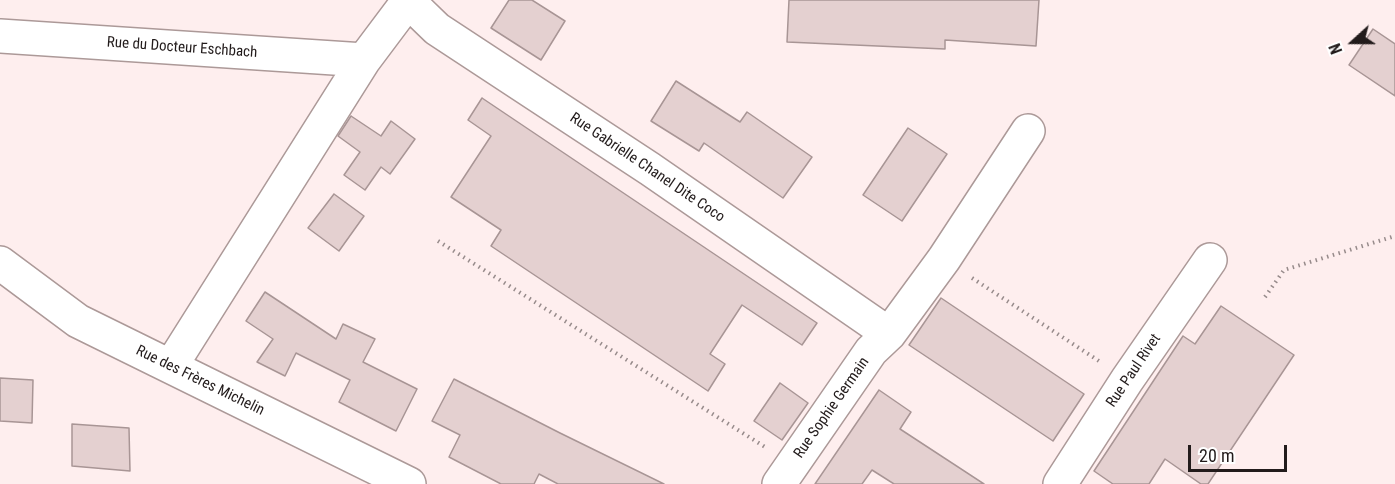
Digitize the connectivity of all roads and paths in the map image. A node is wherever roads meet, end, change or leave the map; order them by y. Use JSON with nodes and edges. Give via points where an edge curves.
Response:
{"nodes":[{"id":1,"x":408,"y":0,"type":"edge"},
{"id":2,"x":0,"y":36,"type":"edge"},
{"id":3,"x":364,"y":60,"type":"junction"},
{"id":4,"x":1028,"y":131,"type":"dead end"},
{"id":5,"x":1395,"y":236,"type":"edge"},
{"id":6,"x":438,"y":240,"type":"dead end"},
{"id":7,"x":944,"y":259,"type":"junction"},
{"id":8,"x":1210,"y":260,"type":"dead end"},
{"id":9,"x":0,"y":263,"type":"edge"},
{"id":10,"x":1265,"y":297,"type":"dead end"},
{"id":11,"x":889,"y":334,"type":"junction"},
{"id":12,"x":171,"y":366,"type":"junction"},
{"id":13,"x":1127,"y":380,"type":"junction"},
{"id":14,"x":785,"y":475,"type":"edge"},
{"id":15,"x":409,"y":484,"type":"edge"},
{"id":16,"x":1060,"y":484,"type":"edge"}],
"edges":[{"from":1,"to":3,"type":"street"},
{"from":1,"to":11,"type":"street","name":"Rue Gabrielle Chanel Dite Coco","via":[[437,29],[650,169]]},
{"from":2,"to":3,"type":"street","name":"Rue du Docteur Eschbach"},
{"from":3,"to":12,"type":"street"},
{"from":4,"to":7,"type":"street","name":"Rue Sophie Germain"},
{"from":5,"to":10,"type":"path","via":[[1284,270]]},
{"from":6,"to":14,"type":"path"},
{"from":7,"to":11,"type":"street","name":"Rue Sophie Germain"},
{"from":7,"to":13,"type":"path"},
{"from":8,"to":13,"type":"street","name":"Rue Paul Rivet"},
{"from":9,"to":12,"type":"street","name":"Rue des Frères Michelin","via":[[78,321]]},
{"from":11,"to":14,"type":"street","name":"Rue Sophie Germain","via":[[871,351]]},
{"from":12,"to":15,"type":"street","name":"Rue des Frères Michelin"},
{"from":13,"to":16,"type":"street","name":"Rue Paul Rivet"}]}
